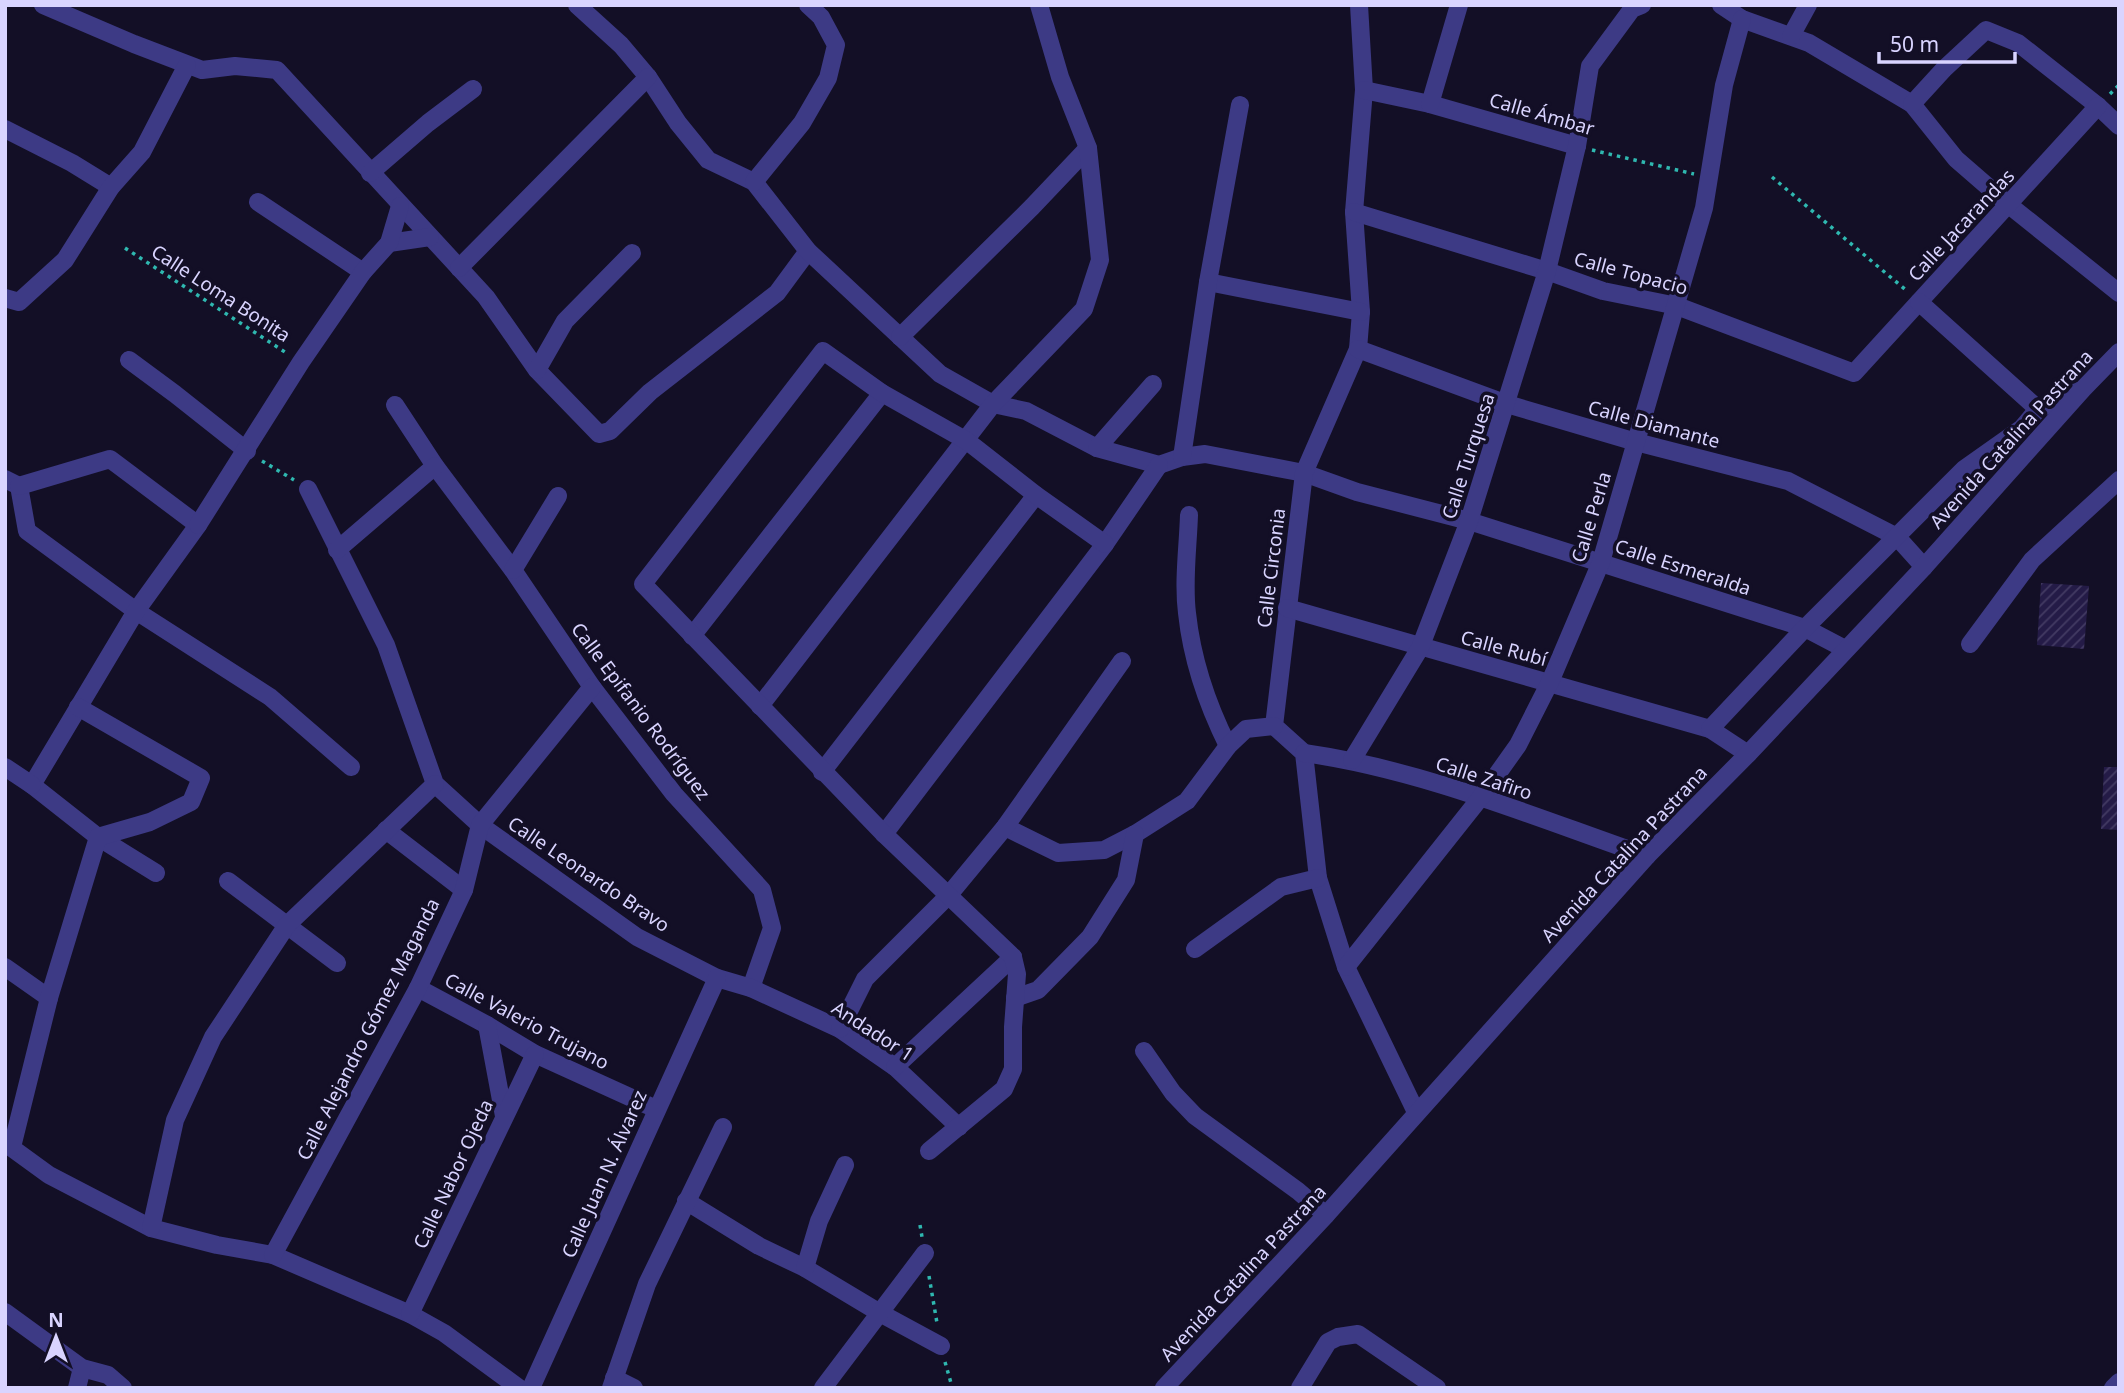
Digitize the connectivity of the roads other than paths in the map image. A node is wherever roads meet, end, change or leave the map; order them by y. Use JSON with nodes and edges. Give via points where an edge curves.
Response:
{"nodes":[{"id":1,"x":43,"y":5,"type":"edge"},
{"id":2,"x":578,"y":5,"type":"edge"},
{"id":3,"x":808,"y":5,"type":"edge"},
{"id":4,"x":1039,"y":5,"type":"edge"},
{"id":5,"x":1359,"y":5,"type":"edge"},
{"id":6,"x":1459,"y":5,"type":"edge"},
{"id":7,"x":1721,"y":5,"type":"edge"},
{"id":8,"x":1808,"y":5,"type":"edge"},
{"id":9,"x":1634,"y":6,"type":"edge"},
{"id":10,"x":1742,"y":19,"type":"junction"},
{"id":11,"x":1791,"y":36,"type":"junction"},
{"id":12,"x":195,"y":67,"type":"junction"},
{"id":13,"x":648,"y":77,"type":"junction"},
{"id":14,"x":473,"y":89,"type":"dead end"},
{"id":15,"x":1364,"y":90,"type":"junction"},
{"id":16,"x":1430,"y":104,"type":"junction"},
{"id":17,"x":1912,"y":104,"type":"junction"},
{"id":18,"x":1240,"y":105,"type":"dead end"},
{"id":19,"x":2098,"y":106,"type":"junction"},
{"id":20,"x":2119,"y":126,"type":"edge"},
{"id":21,"x":5,"y":128,"type":"edge"},
{"id":22,"x":1577,"y":146,"type":"junction"},
{"id":23,"x":1088,"y":148,"type":"junction"},
{"id":24,"x":370,"y":173,"type":"junction"},
{"id":25,"x":754,"y":182,"type":"junction"},
{"id":26,"x":111,"y":187,"type":"junction"},
{"id":27,"x":258,"y":202,"type":"dead end"},
{"id":28,"x":2009,"y":205,"type":"junction"},
{"id":29,"x":400,"y":206,"type":"junction"},
{"id":30,"x":1354,"y":212,"type":"junction"},
{"id":31,"x":430,"y":237,"type":"junction"},
{"id":32,"x":389,"y":243,"type":"junction"},
{"id":33,"x":808,"y":251,"type":"junction"},
{"id":34,"x":632,"y":253,"type":"dead end"},
{"id":35,"x":459,"y":268,"type":"junction"},
{"id":36,"x":1547,"y":271,"type":"junction"},
{"id":37,"x":363,"y":272,"type":"junction"},
{"id":38,"x":1208,"y":282,"type":"junction"},
{"id":39,"x":2119,"y":293,"type":"edge"},
{"id":40,"x":5,"y":299,"type":"edge"},
{"id":41,"x":1919,"y":302,"type":"junction"},
{"id":42,"x":1677,"y":306,"type":"junction"},
{"id":43,"x":1361,"y":312,"type":"junction"},
{"id":44,"x":900,"y":337,"type":"junction"},
{"id":45,"x":1358,"y":349,"type":"junction"},
{"id":46,"x":2119,"y":352,"type":"edge"},
{"id":47,"x":129,"y":360,"type":"dead end"},
{"id":48,"x":537,"y":370,"type":"junction"},
{"id":49,"x":1854,"y":373,"type":"joint"},
{"id":50,"x":1153,"y":384,"type":"dead end"},
{"id":51,"x":2082,"y":389,"type":"junction"},
{"id":52,"x":881,"y":393,"type":"junction"},
{"id":53,"x":993,"y":404,"type":"junction"},
{"id":54,"x":1507,"y":404,"type":"junction"},
{"id":55,"x":395,"y":405,"type":"dead end"},
{"id":56,"x":2038,"y":409,"type":"junction"},
{"id":57,"x":967,"y":441,"type":"junction"},
{"id":58,"x":1636,"y":442,"type":"junction"},
{"id":59,"x":1097,"y":449,"type":"junction"},
{"id":60,"x":247,"y":451,"type":"junction"},
{"id":61,"x":1182,"y":457,"type":"junction"},
{"id":62,"x":1160,"y":465,"type":"junction"},
{"id":63,"x":435,"y":466,"type":"junction"},
{"id":64,"x":1304,"y":473,"type":"junction"},
{"id":65,"x":2119,"y":480,"type":"edge"},
{"id":66,"x":12,"y":483,"type":"edge"},
{"id":67,"x":308,"y":489,"type":"road end"},
{"id":68,"x":1036,"y":495,"type":"junction"},
{"id":69,"x":558,"y":496,"type":"dead end"},
{"id":70,"x":1189,"y":515,"type":"dead end"},
{"id":71,"x":1469,"y":521,"type":"junction"},
{"id":72,"x":198,"y":525,"type":"junction"},
{"id":73,"x":1897,"y":537,"type":"junction"},
{"id":74,"x":1105,"y":544,"type":"junction"},
{"id":75,"x":337,"y":550,"type":"junction"},
{"id":76,"x":1601,"y":562,"type":"junction"},
{"id":77,"x":1924,"y":566,"type":"junction"},
{"id":78,"x":513,"y":570,"type":"junction"},
{"id":79,"x":1287,"y":608,"type":"junction"},
{"id":80,"x":136,"y":611,"type":"junction"},
{"id":81,"x":1805,"y":628,"type":"junction"},
{"id":82,"x":692,"y":636,"type":"junction"},
{"id":83,"x":1969,"y":644,"type":"dead end"},
{"id":84,"x":1420,"y":648,"type":"junction"},
{"id":85,"x":1845,"y":649,"type":"junction"},
{"id":86,"x":1122,"y":661,"type":"dead end"},
{"id":87,"x":1550,"y":682,"type":"junction"},
{"id":88,"x":592,"y":687,"type":"junction"},
{"id":89,"x":760,"y":706,"type":"junction"},
{"id":90,"x":78,"y":707,"type":"junction"},
{"id":91,"x":1274,"y":726,"type":"junction"},
{"id":92,"x":1710,"y":729,"type":"junction"},
{"id":93,"x":1228,"y":746,"type":"junction"},
{"id":94,"x":1304,"y":753,"type":"junction"},
{"id":95,"x":1748,"y":754,"type":"junction"},
{"id":96,"x":1352,"y":760,"type":"junction"},
{"id":97,"x":5,"y":766,"type":"edge"},
{"id":98,"x":352,"y":767,"type":"dead end"},
{"id":99,"x":822,"y":772,"type":"junction"},
{"id":100,"x":435,"y":784,"type":"junction"},
{"id":101,"x":32,"y":785,"type":"junction"},
{"id":102,"x":1481,"y":797,"type":"junction"},
{"id":103,"x":480,"y":825,"type":"junction"},
{"id":104,"x":1005,"y":827,"type":"junction"},
{"id":105,"x":386,"y":830,"type":"junction"},
{"id":106,"x":884,"y":834,"type":"junction"},
{"id":107,"x":1135,"y":834,"type":"junction"},
{"id":108,"x":99,"y":837,"type":"junction"},
{"id":109,"x":1647,"y":856,"type":"junction"},
{"id":110,"x":156,"y":873,"type":"dead end"},
{"id":111,"x":1318,"y":878,"type":"junction"},
{"id":112,"x":228,"y":881,"type":"dead end"},
{"id":113,"x":464,"y":890,"type":"junction"},
{"id":114,"x":948,"y":897,"type":"junction"},
{"id":115,"x":287,"y":925,"type":"junction"},
{"id":116,"x":1195,"y":949,"type":"dead end"},
{"id":117,"x":1013,"y":957,"type":"junction"},
{"id":118,"x":337,"y":963,"type":"dead end"},
{"id":119,"x":5,"y":967,"type":"edge"},
{"id":120,"x":1346,"y":967,"type":"junction"},
{"id":121,"x":717,"y":978,"type":"junction"},
{"id":122,"x":418,"y":988,"type":"junction"},
{"id":123,"x":751,"y":988,"type":"junction"},
{"id":124,"x":49,"y":998,"type":"junction"},
{"id":125,"x":1015,"y":998,"type":"junction"},
{"id":126,"x":487,"y":1025,"type":"junction"},
{"id":127,"x":839,"y":1029,"type":"junction"},
{"id":128,"x":1144,"y":1051,"type":"dead end"},
{"id":129,"x":535,"y":1054,"type":"junction"},
{"id":130,"x":895,"y":1067,"type":"junction"},
{"id":131,"x":656,"y":1109,"type":"junction"},
{"id":132,"x":1416,"y":1112,"type":"junction"},
{"id":133,"x":504,"y":1116,"type":"junction"},
{"id":134,"x":723,"y":1126,"type":"dead end"},
{"id":135,"x":959,"y":1127,"type":"junction"},
{"id":136,"x":9,"y":1145,"type":"edge"},
{"id":137,"x":929,"y":1150,"type":"dead end"},
{"id":138,"x":845,"y":1165,"type":"dead end"},
{"id":139,"x":686,"y":1201,"type":"junction"},
{"id":140,"x":1326,"y":1216,"type":"junction"},
{"id":141,"x":151,"y":1228,"type":"junction"},
{"id":142,"x":925,"y":1253,"type":"dead end"},
{"id":143,"x":273,"y":1255,"type":"junction"},
{"id":144,"x":805,"y":1268,"type":"junction"},
{"id":145,"x":5,"y":1312,"type":"edge"},
{"id":146,"x":880,"y":1313,"type":"junction"},
{"id":147,"x":410,"y":1314,"type":"junction"},
{"id":148,"x":941,"y":1346,"type":"dead end"},
{"id":149,"x":82,"y":1368,"type":"junction"},
{"id":150,"x":2119,"y":1382,"type":"edge"},
{"id":151,"x":613,"y":1383,"type":"edge"},
{"id":152,"x":77,"y":1388,"type":"edge"},
{"id":153,"x":123,"y":1388,"type":"edge"},
{"id":154,"x":519,"y":1388,"type":"edge"},
{"id":155,"x":531,"y":1388,"type":"edge"},
{"id":156,"x":634,"y":1388,"type":"edge"},
{"id":157,"x":823,"y":1388,"type":"edge"},
{"id":158,"x":1164,"y":1388,"type":"edge"},
{"id":159,"x":1300,"y":1388,"type":"edge"},
{"id":160,"x":1437,"y":1388,"type":"edge"},
{"id":161,"x":2113,"y":1388,"type":"edge"}],
"edges":[{"from":1,"to":12,"type":"street"},
{"from":2,"to":13,"type":"street"},
{"from":3,"to":25,"type":"street","via":[[821,17],[836,45],[828,78],[802,123]]},
{"from":4,"to":23,"type":"street"},
{"from":5,"to":15,"type":"street","name":"Calle Circonia"},
{"from":6,"to":16,"type":"street"},
{"from":7,"to":10,"type":"street"},
{"from":8,"to":11,"type":"street"},
{"from":9,"to":22,"type":"street","name":"Calle Turquesa","via":[[1590,66]]},
{"from":10,"to":11,"type":"street"},
{"from":10,"to":42,"type":"street","name":"Calle Perla","via":[[1724,85],[1704,208]]},
{"from":11,"to":17,"type":"street"},
{"from":12,"to":24,"type":"street","via":[[277,70]]},
{"from":12,"to":26,"type":"street","via":[[142,152]]},
{"from":13,"to":25,"type":"street","via":[[708,160]]},
{"from":13,"to":35,"type":"street"},
{"from":14,"to":24,"type":"street"},
{"from":15,"to":16,"type":"street","name":"Calle Ámbar"},
{"from":15,"to":30,"type":"street","name":"Calle Circonia"},
{"from":16,"to":22,"type":"street","name":"Calle Ámbar"},
{"from":17,"to":19,"type":"street","via":[[1986,30],[2018,43]]},
{"from":17,"to":28,"type":"street","via":[[1956,159]]},
{"from":18,"to":38,"type":"street"},
{"from":19,"to":20,"type":"street"},
{"from":19,"to":28,"type":"street","name":"Calle Jacarandas"},
{"from":21,"to":26,"type":"street"},
{"from":22,"to":36,"type":"street","name":"Calle Turquesa"},
{"from":23,"to":44,"type":"street"},
{"from":23,"to":53,"type":"street","via":[[1100,260],[1084,309]]},
{"from":24,"to":29,"type":"street"},
{"from":25,"to":33,"type":"street"},
{"from":26,"to":40,"type":"street","via":[[65,260],[19,302]]},
{"from":27,"to":37,"type":"street"},
{"from":28,"to":39,"type":"street"},
{"from":28,"to":41,"type":"street","name":"Calle Jacarandas"},
{"from":29,"to":31,"type":"street"},
{"from":29,"to":32,"type":"street"},
{"from":30,"to":36,"type":"street","name":"Calle Topacio"},
{"from":30,"to":43,"type":"street","name":"Calle Circonia"},
{"from":31,"to":32,"type":"street"},
{"from":31,"to":35,"type":"street"},
{"from":32,"to":37,"type":"street"},
{"from":33,"to":44,"type":"street"},
{"from":33,"to":48,"type":"street","via":[[777,293],[650,392],[610,431],[599,434]]},
{"from":34,"to":48,"type":"street","via":[[565,321]]},
{"from":35,"to":48,"type":"street","via":[[486,297]]},
{"from":36,"to":42,"type":"street","name":"Calle Topacio","via":[[1603,291]]},
{"from":36,"to":54,"type":"street","name":"Calle Turquesa"},
{"from":37,"to":60,"type":"street"},
{"from":38,"to":43,"type":"street"},
{"from":38,"to":61,"type":"street"},
{"from":41,"to":49,"type":"street","name":"Calle Jacarandas"},
{"from":41,"to":56,"type":"street"},
{"from":42,"to":49,"type":"street","name":"Calle Topacio"},
{"from":42,"to":58,"type":"street","name":"Calle Perla"},
{"from":43,"to":45,"type":"street","name":"Calle Circonia"},
{"from":44,"to":53,"type":"street","via":[[940,374]]},
{"from":45,"to":54,"type":"street","name":"Calle Diamante"},
{"from":45,"to":64,"type":"street","name":"Calle Circonia"},
{"from":46,"to":51,"type":"street","name":"Avenida Catalina Pastrana"},
{"from":47,"to":60,"type":"street"},
{"from":50,"to":59,"type":"street"},
{"from":51,"to":56,"type":"street"},
{"from":51,"to":77,"type":"street","name":"Avenida Catalina Pastrana"},
{"from":52,"to":57,"type":"street"},
{"from":52,"to":82,"type":"street"},
{"from":52,"to":82,"type":"street","via":[[823,351],[643,584]]},
{"from":53,"to":57,"type":"street"},
{"from":53,"to":59,"type":"street","via":[[1026,411]]},
{"from":54,"to":58,"type":"street","name":"Calle Diamante"},
{"from":54,"to":71,"type":"street","name":"Calle Turquesa"},
{"from":55,"to":63,"type":"street","name":"Calle Epifanio Rodríguez"},
{"from":56,"to":73,"type":"street","via":[[2022,428],[1964,469]]},
{"from":57,"to":68,"type":"street"},
{"from":57,"to":89,"type":"street"},
{"from":58,"to":73,"type":"street","name":"Calle Diamante","via":[[1788,481]]},
{"from":58,"to":76,"type":"street","name":"Calle Perla"},
{"from":59,"to":62,"type":"street"},
{"from":60,"to":72,"type":"street"},
{"from":61,"to":62,"type":"street","name":"Calle Esmeralda"},
{"from":61,"to":64,"type":"street","name":"Calle Esmeralda","via":[[1205,454]]},
{"from":62,"to":74,"type":"street"},
{"from":63,"to":75,"type":"street"},
{"from":63,"to":78,"type":"street","name":"Calle Epifanio Rodríguez"},
{"from":64,"to":71,"type":"street","name":"Calle Esmeralda"},
{"from":64,"to":79,"type":"street","name":"Calle Circonia"},
{"from":65,"to":83,"type":"street","via":[[2032,561]]},
{"from":66,"to":72,"type":"street","via":[[110,459]]},
{"from":66,"to":80,"type":"street","via":[[27,531]]},
{"from":67,"to":75,"type":"street"},
{"from":68,"to":74,"type":"street"},
{"from":68,"to":99,"type":"street"},
{"from":69,"to":78,"type":"street"},
{"from":70,"to":93,"type":"street","via":[[1186,610],[1194,659]]},
{"from":71,"to":76,"type":"street","name":"Calle Esmeralda"},
{"from":71,"to":84,"type":"street","name":"Calle Turquesa"},
{"from":72,"to":80,"type":"street"},
{"from":73,"to":77,"type":"street","name":"Calle Diamante"},
{"from":73,"to":81,"type":"street"},
{"from":74,"to":106,"type":"street"},
{"from":75,"to":100,"type":"street","via":[[386,645]]},
{"from":76,"to":81,"type":"street","name":"Calle Esmeralda"},
{"from":76,"to":87,"type":"street","name":"Calle Perla"},
{"from":77,"to":85,"type":"street","name":"Avenida Catalina Pastrana"},
{"from":78,"to":88,"type":"street","name":"Calle Epifanio Rodríguez"},
{"from":79,"to":84,"type":"street","name":"Calle Rubí"},
{"from":79,"to":91,"type":"street","name":"Calle Circonia"},
{"from":80,"to":90,"type":"street"},
{"from":80,"to":98,"type":"street","via":[[270,697]]},
{"from":81,"to":85,"type":"street","name":"Calle Esmeralda"},
{"from":81,"to":92,"type":"street"},
{"from":82,"to":89,"type":"street"},
{"from":84,"to":87,"type":"street","name":"Calle Rubí"},
{"from":84,"to":96,"type":"street","name":"Calle Turquesa"},
{"from":85,"to":95,"type":"street","name":"Avenida Catalina Pastrana"},
{"from":86,"to":104,"type":"street"},
{"from":87,"to":92,"type":"street","name":"Calle Rubí"},
{"from":87,"to":102,"type":"street","name":"Calle Perla","via":[[1518,745]]},
{"from":88,"to":103,"type":"street","name":"Calle Alejandro Gómez Maganda"},
{"from":88,"to":123,"type":"street","name":"Calle Epifanio Rodríguez","via":[[674,794],[762,890],[772,928]]},
{"from":89,"to":99,"type":"street"},
{"from":90,"to":101,"type":"street"},
{"from":90,"to":108,"type":"street","via":[[201,778],[191,802],[150,822]]},
{"from":91,"to":93,"type":"street","via":[[1246,729]]},
{"from":91,"to":94,"type":"street"},
{"from":92,"to":95,"type":"street","name":"Calle Rubí"},
{"from":93,"to":107,"type":"street","via":[[1187,801]]},
{"from":94,"to":96,"type":"street","name":"Calle Zafiro"},
{"from":94,"to":111,"type":"street"},
{"from":95,"to":109,"type":"street","name":"Avenida Catalina Pastrana"},
{"from":96,"to":102,"type":"street","name":"Calle Zafiro"},
{"from":97,"to":101,"type":"street"},
{"from":99,"to":106,"type":"street"},
{"from":100,"to":103,"type":"street","name":"Calle Leonardo Bravo"},
{"from":100,"to":105,"type":"street"},
{"from":101,"to":108,"type":"street"},
{"from":102,"to":109,"type":"street","name":"Calle Zafiro"},
{"from":102,"to":120,"type":"street","name":"Calle Perla"},
{"from":103,"to":113,"type":"street","name":"Calle Alejandro Gómez Maganda"},
{"from":103,"to":121,"type":"street","name":"Calle Leonardo Bravo","via":[[637,937]]},
{"from":104,"to":107,"type":"street","via":[[1058,853],[1104,850]]},
{"from":104,"to":114,"type":"street"},
{"from":105,"to":113,"type":"street"},
{"from":105,"to":115,"type":"street"},
{"from":106,"to":114,"type":"street"},
{"from":107,"to":125,"type":"street","via":[[1126,880],[1090,937],[1038,990]]},
{"from":108,"to":110,"type":"street"},
{"from":108,"to":124,"type":"street"},
{"from":109,"to":132,"type":"street","name":"Avenida Catalina Pastrana"},
{"from":111,"to":116,"type":"street","via":[[1281,887]]},
{"from":111,"to":120,"type":"street"},
{"from":112,"to":115,"type":"street"},
{"from":113,"to":122,"type":"street","name":"Calle Alejandro Gómez Maganda"},
{"from":114,"to":117,"type":"street"},
{"from":114,"to":127,"type":"street","via":[[865,979]]},
{"from":115,"to":118,"type":"street"},
{"from":115,"to":141,"type":"street","via":[[213,1037],[175,1121]]},
{"from":117,"to":125,"type":"street"},
{"from":117,"to":130,"type":"street"},
{"from":119,"to":124,"type":"street"},
{"from":120,"to":132,"type":"street"},
{"from":121,"to":123,"type":"street","name":"Calle Leonardo Bravo"},
{"from":121,"to":131,"type":"street","name":"Calle Juan N. Álvarez"},
{"from":122,"to":126,"type":"street","name":"Calle Valerio Trujano"},
{"from":122,"to":143,"type":"street","name":"Calle Alejandro Gómez Maganda"},
{"from":123,"to":127,"type":"street","name":"Andador 1"},
{"from":124,"to":136,"type":"street"},
{"from":125,"to":135,"type":"street","via":[[1013,1069],[1004,1089]]},
{"from":126,"to":129,"type":"street","name":"Calle Valerio Trujano"},
{"from":126,"to":133,"type":"street"},
{"from":127,"to":130,"type":"street","name":"Andador 1"},
{"from":128,"to":140,"type":"street","via":[[1172,1093],[1195,1116]]},
{"from":129,"to":131,"type":"street","name":"Calle Valerio Trujano"},
{"from":129,"to":133,"type":"street","name":"Calle Nabor Ojeda"},
{"from":130,"to":135,"type":"street","name":"Andador 1"},
{"from":131,"to":155,"type":"street","name":"Calle Juan N. Álvarez"},
{"from":132,"to":140,"type":"street","name":"Avenida Catalina Pastrana"},
{"from":133,"to":147,"type":"street","name":"Calle Nabor Ojeda"},
{"from":134,"to":139,"type":"street"},
{"from":135,"to":137,"type":"street"},
{"from":136,"to":141,"type":"street","via":[[49,1175]]},
{"from":138,"to":144,"type":"street","via":[[819,1221]]},
{"from":139,"to":144,"type":"street"},
{"from":139,"to":151,"type":"street","via":[[647,1284]]},
{"from":140,"to":158,"type":"street","name":"Avenida Catalina Pastrana"},
{"from":141,"to":143,"type":"street"},
{"from":142,"to":146,"type":"street"},
{"from":143,"to":147,"type":"street"},
{"from":144,"to":146,"type":"street"},
{"from":145,"to":149,"type":"street"},
{"from":146,"to":148,"type":"street"},
{"from":146,"to":157,"type":"street"},
{"from":147,"to":154,"type":"street"},
{"from":149,"to":152,"type":"street"},
{"from":149,"to":153,"type":"street","via":[[108,1375]]},
{"from":150,"to":161,"type":"street"},
{"from":151,"to":156,"type":"street"},
{"from":159,"to":160,"type":"street","via":[[1328,1342],[1358,1334]]}]}
